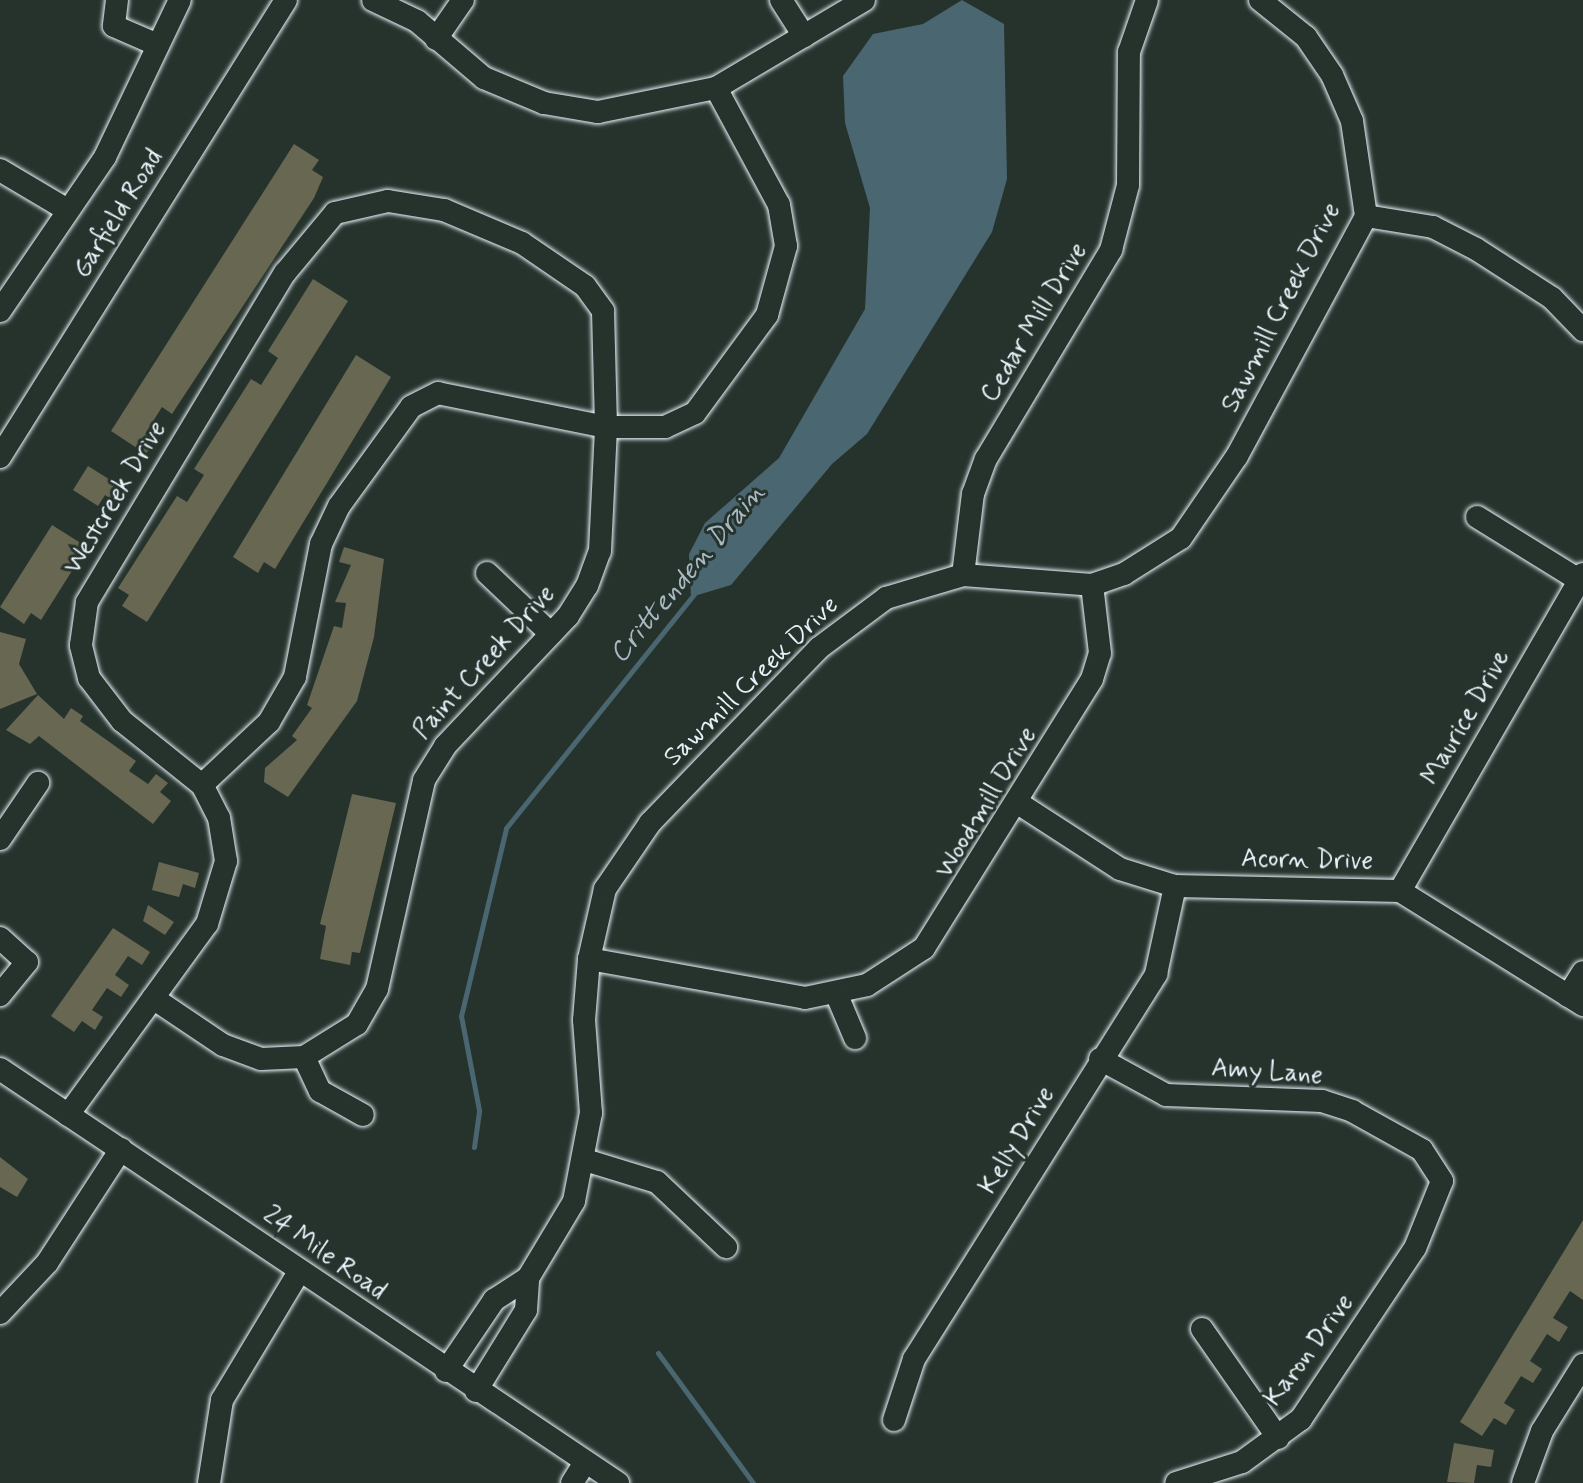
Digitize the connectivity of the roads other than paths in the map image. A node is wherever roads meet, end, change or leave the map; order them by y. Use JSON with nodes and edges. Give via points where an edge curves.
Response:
{"nodes":[{"id":1,"x":117,"y":0,"type":"edge"},
{"id":2,"x":180,"y":0,"type":"edge"},
{"id":3,"x":286,"y":0,"type":"edge"},
{"id":4,"x":373,"y":0,"type":"edge"},
{"id":5,"x":463,"y":0,"type":"edge"},
{"id":6,"x":781,"y":0,"type":"edge"},
{"id":7,"x":864,"y":0,"type":"edge"},
{"id":8,"x":1147,"y":0,"type":"edge"},
{"id":9,"x":1260,"y":0,"type":"edge"},
{"id":10,"x":414,"y":10,"type":"edge"},
{"id":11,"x":804,"y":36,"type":"junction"},
{"id":12,"x":436,"y":39,"type":"junction"},
{"id":13,"x":158,"y":45,"type":"junction"},
{"id":14,"x":716,"y":88,"type":"junction"},
{"id":15,"x":0,"y":170,"type":"edge"},
{"id":16,"x":64,"y":208,"type":"junction"},
{"id":17,"x":1366,"y":216,"type":"junction"},
{"id":18,"x":0,"y":311,"type":"edge"},
{"id":19,"x":1583,"y":330,"type":"edge"},
{"id":20,"x":606,"y":427,"type":"junction"},
{"id":21,"x":0,"y":457,"type":"edge"},
{"id":22,"x":1477,"y":517,"type":"dead end"},
{"id":23,"x":487,"y":573,"type":"dead end"},
{"id":24,"x":963,"y":575,"type":"junction"},
{"id":25,"x":1581,"y":577,"type":"edge"},
{"id":26,"x":1092,"y":585,"type":"junction"},
{"id":27,"x":551,"y":634,"type":"junction"},
{"id":28,"x":38,"y":783,"type":"dead end"},
{"id":29,"x":202,"y":785,"type":"junction"},
{"id":30,"x":1018,"y":803,"type":"junction"},
{"id":31,"x":0,"y":839,"type":"edge"},
{"id":32,"x":1175,"y":886,"type":"junction"},
{"id":33,"x":1400,"y":891,"type":"junction"},
{"id":34,"x":0,"y":938,"type":"edge"},
{"id":35,"x":589,"y":959,"type":"junction"},
{"id":36,"x":1583,"y":972,"type":"edge"},
{"id":37,"x":836,"y":993,"type":"junction"},
{"id":38,"x":0,"y":995,"type":"edge"},
{"id":39,"x":153,"y":998,"type":"junction"},
{"id":40,"x":1576,"y":1000,"type":"edge"},
{"id":41,"x":855,"y":1038,"type":"dead end"},
{"id":42,"x":304,"y":1057,"type":"junction"},
{"id":43,"x":1100,"y":1059,"type":"junction"},
{"id":44,"x":0,"y":1069,"type":"edge"},
{"id":45,"x":363,"y":1115,"type":"dead end"},
{"id":46,"x":74,"y":1118,"type":"junction"},
{"id":47,"x":121,"y":1149,"type":"junction"},
{"id":48,"x":585,"y":1160,"type":"junction"},
{"id":49,"x":1440,"y":1196,"type":"joint"},
{"id":50,"x":726,"y":1247,"type":"dead end"},
{"id":51,"x":299,"y":1272,"type":"junction"},
{"id":52,"x":528,"y":1278,"type":"junction"},
{"id":53,"x":0,"y":1313,"type":"edge"},
{"id":54,"x":1202,"y":1329,"type":"dead end"},
{"id":55,"x":1583,"y":1365,"type":"edge"},
{"id":56,"x":446,"y":1371,"type":"junction"},
{"id":57,"x":476,"y":1391,"type":"junction"},
{"id":58,"x":894,"y":1420,"type":"dead end"},
{"id":59,"x":1278,"y":1438,"type":"junction"},
{"id":60,"x":585,"y":1462,"type":"junction"},
{"id":61,"x":209,"y":1483,"type":"edge"},
{"id":62,"x":572,"y":1483,"type":"edge"},
{"id":63,"x":618,"y":1483,"type":"edge"},
{"id":64,"x":1176,"y":1483,"type":"edge"},
{"id":65,"x":1523,"y":1483,"type":"edge"}],
"edges":[{"from":1,"to":13,"type":"street","via":[[114,26]]},
{"from":2,"to":13,"type":"street"},
{"from":3,"to":21,"type":"street","name":"Garfield Road"},
{"from":4,"to":10,"type":"street"},
{"from":5,"to":12,"type":"street"},
{"from":6,"to":11,"type":"street"},
{"from":7,"to":11,"type":"street"},
{"from":8,"to":24,"type":"street","name":"Cedar Mill Drive","via":[[1129,52],[1128,185],[1111,250],[986,459],[973,494]]},
{"from":9,"to":17,"type":"street","name":"Sawmill Creek Drive","via":[[1306,37],[1332,75],[1352,121]]},
{"from":10,"to":12,"type":"street"},
{"from":11,"to":14,"type":"street"},
{"from":12,"to":14,"type":"street","via":[[484,78],[558,106],[598,112]]},
{"from":13,"to":16,"type":"street","via":[[105,157]]},
{"from":14,"to":20,"type":"street","via":[[779,205],[786,246],[780,282],[767,315],[695,413],[665,427]]},
{"from":15,"to":16,"type":"street"},
{"from":16,"to":18,"type":"street"},
{"from":17,"to":19,"type":"street","via":[[1433,227],[1476,249],[1552,298]]},
{"from":17,"to":26,"type":"street","name":"Sawmill Creek Drive","via":[[1202,512],[1165,550]]},
{"from":20,"to":27,"type":"street","name":"Paint Creek Drive","via":[[600,551],[579,602]]},
{"from":20,"to":29,"type":"street","via":[[438,393],[417,404],[357,479],[321,544],[295,677],[269,722]]},
{"from":20,"to":29,"type":"street","name":"Westcreek Drive","via":[[603,311],[562,265],[472,222],[388,201],[335,213],[285,273],[93,586],[81,645],[89,678],[122,721]]},
{"from":22,"to":25,"type":"street"},
{"from":23,"to":27,"type":"street"},
{"from":24,"to":26,"type":"street","name":"Sawmill Creek Drive"},
{"from":24,"to":35,"type":"street","name":"Sawmill Creek Drive","via":[[886,598],[795,672],[622,856],[605,889]]},
{"from":25,"to":33,"type":"street","name":"Maurice Drive"},
{"from":26,"to":30,"type":"street","name":"Woodmill Drive","via":[[1100,653],[1092,679]]},
{"from":27,"to":42,"type":"street","name":"Paint Creek Drive","via":[[433,763],[417,801],[373,998],[350,1031]]},
{"from":28,"to":31,"type":"street"},
{"from":29,"to":39,"type":"street","via":[[224,837],[224,881],[211,918]]},
{"from":30,"to":32,"type":"street","name":"Acorn Drive","via":[[1120,869]]},
{"from":30,"to":37,"type":"street","name":"Woodmill Drive","via":[[924,948],[867,985]]},
{"from":32,"to":33,"type":"street","name":"Acorn Drive"},
{"from":32,"to":43,"type":"street","name":"Kelly Drive","via":[[1156,974]]},
{"from":33,"to":40,"type":"street","name":"Acorn Drive"},
{"from":34,"to":38,"type":"street","via":[[27,962]]},
{"from":35,"to":37,"type":"street","name":"Woodmill Drive","via":[[772,997]]},
{"from":35,"to":48,"type":"street","name":"Sawmill Creek Drive"},
{"from":36,"to":40,"type":"street"},
{"from":37,"to":41,"type":"street"},
{"from":39,"to":42,"type":"street","via":[[247,1056]]},
{"from":39,"to":46,"type":"street"},
{"from":42,"to":45,"type":"street","via":[[320,1091]]},
{"from":43,"to":49,"type":"street","name":"Amy Lane","via":[[1166,1095],[1322,1101],[1352,1111],[1422,1150],[1438,1167]]},
{"from":43,"to":58,"type":"street","name":"Kelly Drive","via":[[914,1359]]},
{"from":44,"to":46,"type":"street","name":"24 Mile Road"},
{"from":46,"to":47,"type":"street","name":"24 Mile Road"},
{"from":47,"to":51,"type":"street","name":"24 Mile Road"},
{"from":47,"to":53,"type":"street","via":[[47,1263]]},
{"from":48,"to":50,"type":"street","via":[[657,1182]]},
{"from":48,"to":52,"type":"street","name":"Sawmill Creek Drive","via":[[574,1201]]},
{"from":49,"to":59,"type":"street","name":"Karon Drive","via":[[1415,1248],[1327,1380]]},
{"from":51,"to":56,"type":"street","name":"24 Mile Road"},
{"from":51,"to":61,"type":"street","via":[[222,1400]]},
{"from":52,"to":56,"type":"street","name":"Sawmill Creek Drive","via":[[494,1300]]},
{"from":52,"to":57,"type":"street","name":"Sawmill Creek Drive","via":[[526,1310]]},
{"from":54,"to":59,"type":"street"},
{"from":55,"to":65,"type":"street","via":[[1536,1442]]},
{"from":56,"to":57,"type":"street","name":"24 Mile Road"},
{"from":57,"to":60,"type":"street","name":"24 Mile Road"},
{"from":59,"to":64,"type":"street","name":"Karon Drive","via":[[1242,1462]]},
{"from":60,"to":62,"type":"street"},
{"from":60,"to":63,"type":"street","name":"24 Mile Road"}]}
